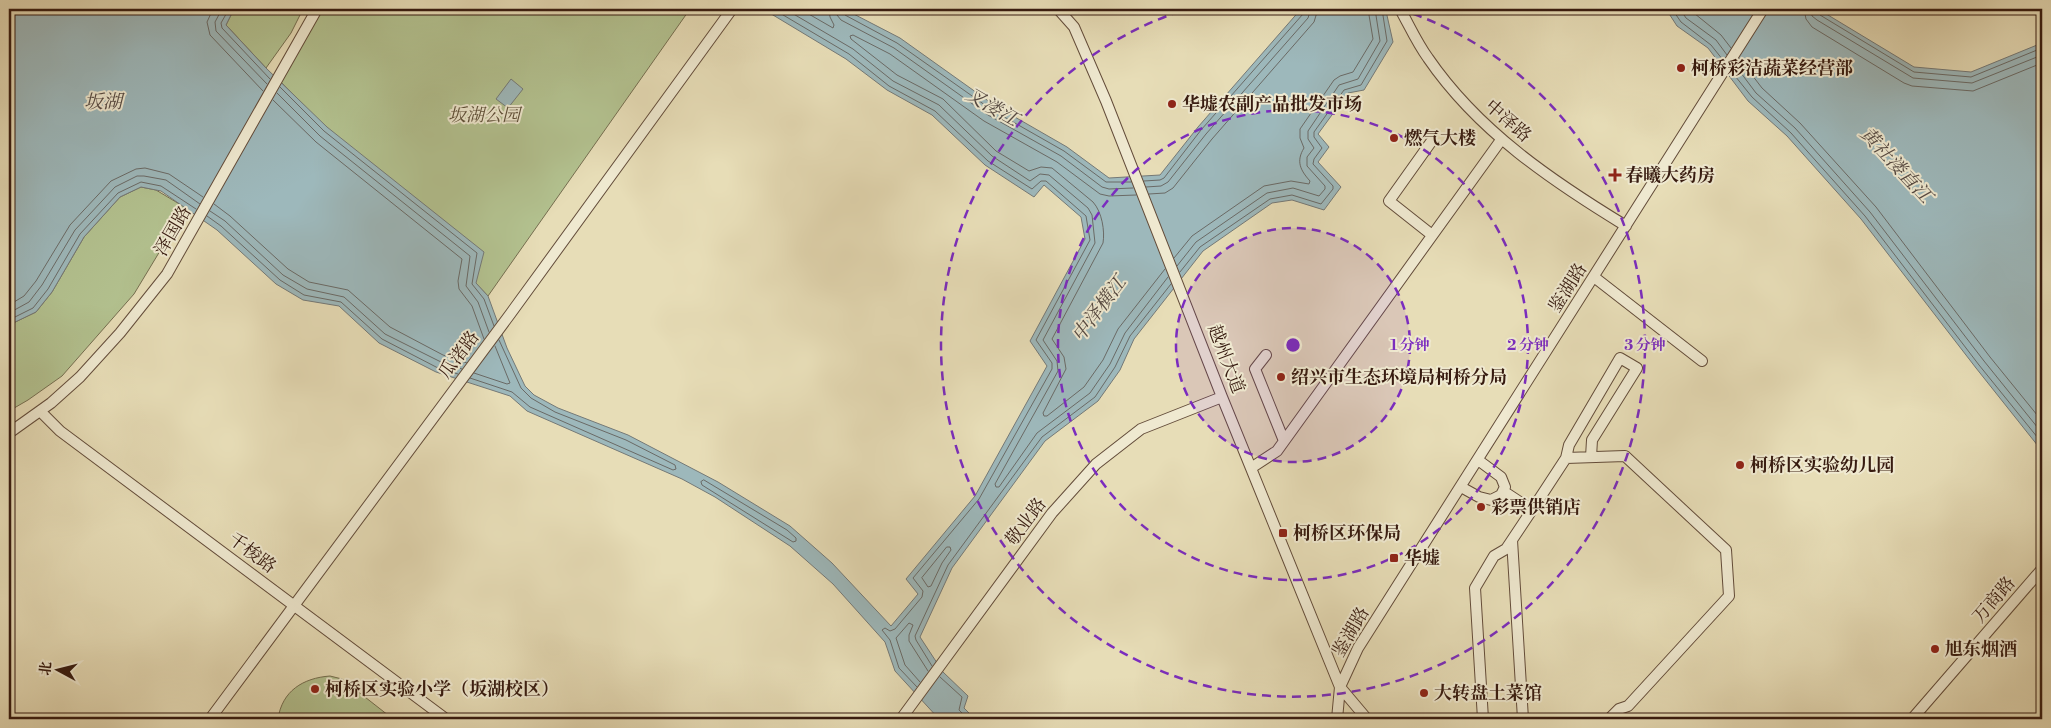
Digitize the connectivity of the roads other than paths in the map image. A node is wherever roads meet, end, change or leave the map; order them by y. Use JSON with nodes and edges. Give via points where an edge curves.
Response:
{"nodes":[{"id":1,"x":317,"y":9,"type":"edge"},
{"id":2,"x":732,"y":9,"type":"edge"},
{"id":3,"x":1058,"y":9,"type":"edge"},
{"id":4,"x":1400,"y":9,"type":"edge"},
{"id":5,"x":1763,"y":9,"type":"edge"},
{"id":6,"x":1501,"y":140,"type":"junction"},
{"id":7,"x":1431,"y":142,"type":"dead end"},
{"id":8,"x":1626,"y":226,"type":"junction"},
{"id":9,"x":1432,"y":235,"type":"junction"},
{"id":10,"x":1594,"y":277,"type":"junction"},
{"id":11,"x":1266,"y":355,"type":"dead end"},
{"id":12,"x":1702,"y":361,"type":"dead end"},
{"id":13,"x":1222,"y":397,"type":"junction"},
{"id":14,"x":40,"y":411,"type":"junction"},
{"id":15,"x":9,"y":433,"type":"edge"},
{"id":16,"x":1284,"y":441,"type":"junction"},
{"id":17,"x":1591,"y":457,"type":"junction"},
{"id":18,"x":1566,"y":458,"type":"junction"},
{"id":19,"x":1478,"y":460,"type":"junction"},
{"id":20,"x":1251,"y":468,"type":"junction"},
{"id":21,"x":1461,"y":487,"type":"junction"},
{"id":22,"x":1503,"y":491,"type":"junction"},
{"id":23,"x":1532,"y":510,"type":"junction"},
{"id":24,"x":1512,"y":540,"type":"junction"},
{"id":25,"x":2042,"y":569,"type":"edge"},
{"id":26,"x":295,"y":605,"type":"junction"},
{"id":27,"x":1340,"y":687,"type":"junction"},
{"id":28,"x":210,"y":719,"type":"edge"},
{"id":29,"x":446,"y":719,"type":"edge"},
{"id":30,"x":901,"y":719,"type":"edge"},
{"id":31,"x":1337,"y":719,"type":"edge"},
{"id":32,"x":1367,"y":719,"type":"edge"},
{"id":33,"x":1483,"y":719,"type":"edge"},
{"id":34,"x":1523,"y":719,"type":"edge"},
{"id":35,"x":1609,"y":719,"type":"edge"},
{"id":36,"x":1912,"y":719,"type":"edge"}],
"edges":[{"from":1,"to":14,"type":"street","name":"泽国路","via":[[167,274],[80,377]]},
{"from":2,"to":26,"type":"street","name":"瓜渚路"},
{"from":3,"to":13,"type":"street","name":"越州大道","via":[[1074,27],[1106,100]]},
{"from":4,"to":6,"type":"street","name":"中泽路","via":[[1446,83]]},
{"from":5,"to":8,"type":"street","name":"鉴湖路"},
{"from":6,"to":8,"type":"street","name":"中泽路"},
{"from":6,"to":9,"type":"street"},
{"from":7,"to":9,"type":"street","via":[[1389,201]]},
{"from":8,"to":10,"type":"street","name":"鉴湖路"},
{"from":9,"to":16,"type":"street"},
{"from":10,"to":12,"type":"street"},
{"from":10,"to":19,"type":"street","name":"鉴湖路"},
{"from":11,"to":16,"type":"street","via":[[1255,369]]},
{"from":13,"to":20,"type":"street","name":"越州大道"},
{"from":13,"to":30,"type":"street","name":"敬业路","via":[[1141,429],[1096,464],[1052,513]]},
{"from":14,"to":15,"type":"street","name":"泽国路"},
{"from":14,"to":26,"type":"street","name":"千梭路","via":[[60,430]]},
{"from":16,"to":20,"type":"street","via":[[1277,451]]},
{"from":17,"to":18,"type":"street"},
{"from":17,"to":18,"type":"street","via":[[1592,440],[1637,368],[1620,358],[1569,445]]},
{"from":17,"to":35,"type":"street","via":[[1625,456],[1726,550],[1730,596],[1628,706],[1618,709]]},
{"from":18,"to":23,"type":"street"},
{"from":19,"to":21,"type":"street","name":"鉴湖路"},
{"from":19,"to":22,"type":"street","via":[[1501,477],[1505,487]]},
{"from":20,"to":27,"type":"street","name":"越州大道"},
{"from":21,"to":22,"type":"street","via":[[1491,500]]},
{"from":21,"to":27,"type":"street","name":"鉴湖路","via":[[1358,648]]},
{"from":22,"to":23,"type":"street"},
{"from":23,"to":24,"type":"street"},
{"from":24,"to":33,"type":"street","via":[[1506,549],[1494,556],[1475,588]]},
{"from":24,"to":34,"type":"street"},
{"from":25,"to":36,"type":"street","name":"万商路"},
{"from":26,"to":28,"type":"street","name":"瓜渚路"},
{"from":26,"to":29,"type":"street","name":"千梭路"},
{"from":27,"to":31,"type":"street","name":"鉴湖路"},
{"from":27,"to":32,"type":"street","name":"越州大道"}]}
